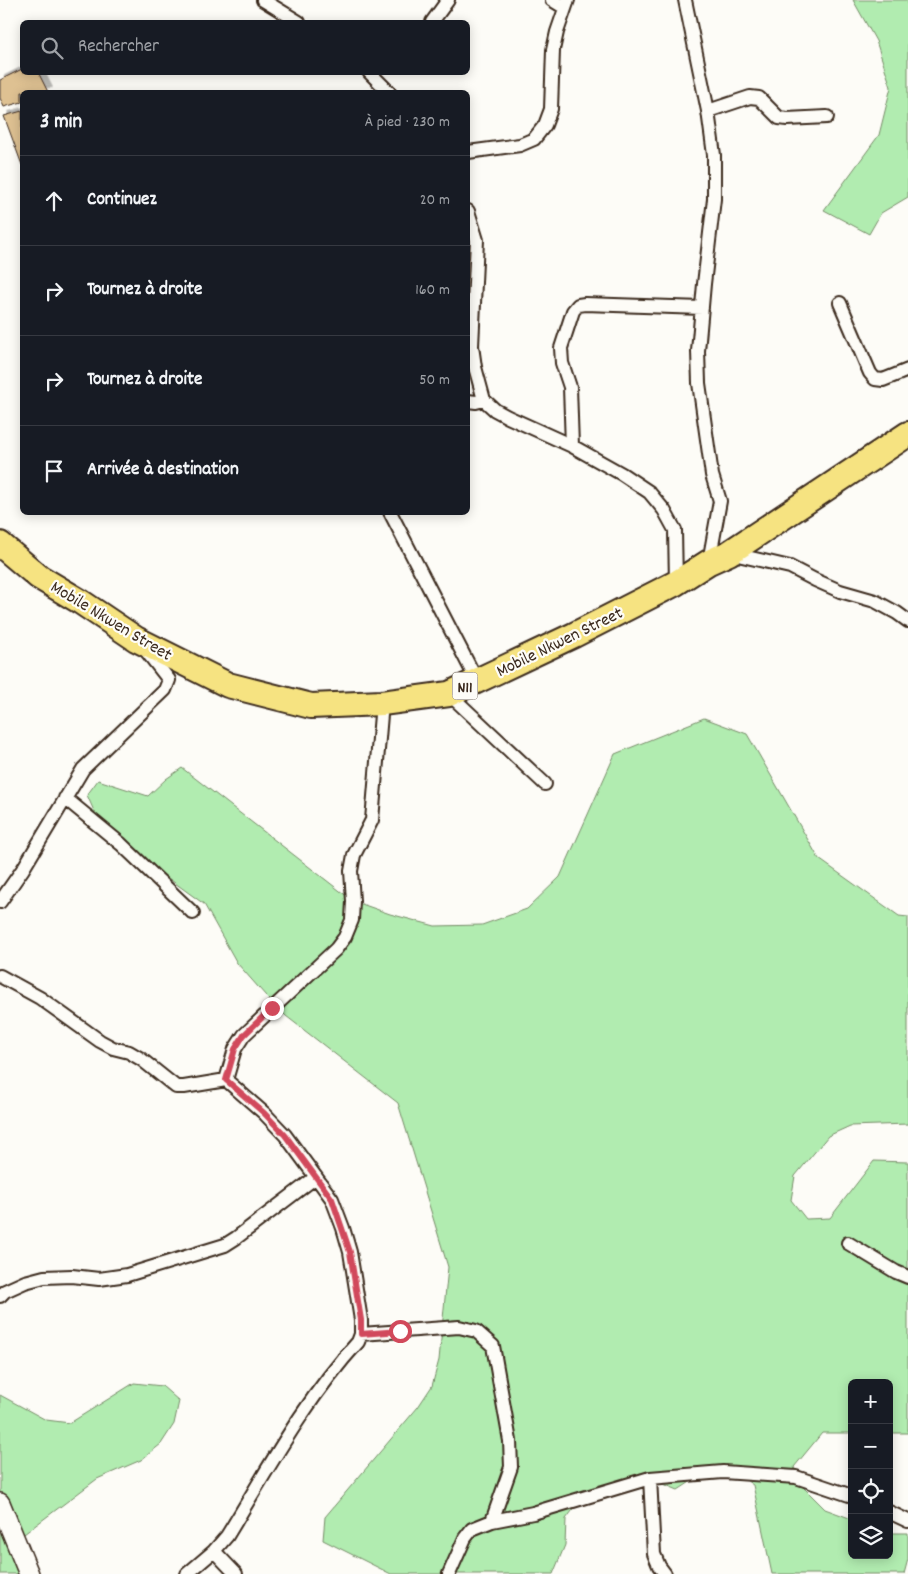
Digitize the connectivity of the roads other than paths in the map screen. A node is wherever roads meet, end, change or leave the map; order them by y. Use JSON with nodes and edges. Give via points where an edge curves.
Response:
{"nodes":[{"id":1,"x":263,"y":0,"type":"edge"},
{"id":2,"x":448,"y":0,"type":"edge"},
{"id":3,"x":552,"y":0,"type":"edge"},
{"id":4,"x":685,"y":0,"type":"edge"},
{"id":5,"x":567,"y":4,"type":"edge"},
{"id":6,"x":296,"y":20,"type":"edge"},
{"id":7,"x":433,"y":20,"type":"edge"},
{"id":8,"x":376,"y":75,"type":"edge"},
{"id":9,"x":387,"y":90,"type":"edge"},
{"id":10,"x":708,"y":111,"type":"junction"},
{"id":11,"x":826,"y":117,"type":"dead end"},
{"id":12,"x":470,"y":152,"type":"edge"},
{"id":13,"x":470,"y":217,"type":"edge"},
{"id":14,"x":840,"y":303,"type":"dead end"},
{"id":15,"x":702,"y":308,"type":"junction"},
{"id":16,"x":908,"y":370,"type":"edge"},
{"id":17,"x":484,"y":400,"type":"junction"},
{"id":18,"x":470,"y":401,"type":"edge"},
{"id":19,"x":908,"y":434,"type":"edge"},
{"id":20,"x":572,"y":446,"type":"junction"},
{"id":21,"x":392,"y":515,"type":"edge"},
{"id":22,"x":0,"y":544,"type":"edge"},
{"id":23,"x":719,"y":558,"type":"junction"},
{"id":24,"x":676,"y":583,"type":"junction"},
{"id":25,"x":908,"y":621,"type":"edge"},
{"id":26,"x":136,"y":639,"type":"junction"},
{"id":27,"x":477,"y":680,"type":"junction"},
{"id":28,"x":449,"y":694,"type":"junction"},
{"id":29,"x":382,"y":703,"type":"junction"},
{"id":30,"x":545,"y":784,"type":"dead end"},
{"id":31,"x":65,"y":798,"type":"junction"},
{"id":32,"x":0,"y":902,"type":"edge"},
{"id":33,"x":193,"y":913,"type":"dead end"},
{"id":34,"x":0,"y":976,"type":"edge"},
{"id":35,"x":226,"y":1080,"type":"junction"},
{"id":36,"x":316,"y":1176,"type":"junction"},
{"id":37,"x":848,"y":1243,"type":"dead end"},
{"id":38,"x":908,"y":1277,"type":"edge"},
{"id":39,"x":0,"y":1296,"type":"edge"},
{"id":40,"x":361,"y":1334,"type":"junction"},
{"id":41,"x":650,"y":1478,"type":"junction"},
{"id":42,"x":848,"y":1495,"type":"edge"},
{"id":43,"x":0,"y":1503,"type":"edge"},
{"id":44,"x":893,"y":1514,"type":"edge"},
{"id":45,"x":492,"y":1521,"type":"junction"},
{"id":46,"x":908,"y":1521,"type":"edge"},
{"id":47,"x":214,"y":1551,"type":"junction"},
{"id":48,"x":29,"y":1574,"type":"edge"},
{"id":49,"x":187,"y":1574,"type":"edge"},
{"id":50,"x":236,"y":1574,"type":"edge"},
{"id":51,"x":449,"y":1574,"type":"edge"},
{"id":52,"x":665,"y":1574,"type":"edge"}],
"edges":[{"from":1,"to":6,"type":"street"},
{"from":2,"to":7,"type":"street"},
{"from":3,"to":5,"type":"street"},
{"from":4,"to":10,"type":"street"},
{"from":5,"to":12,"type":"street","via":[[553,50],[552,109],[546,125],[534,139],[520,145]]},
{"from":8,"to":9,"type":"street"},
{"from":10,"to":11,"type":"street","via":[[750,97],[759,98],[779,118]]},
{"from":10,"to":15,"type":"street","via":[[715,177]]},
{"from":13,"to":17,"type":"street","via":[[477,240],[472,346]]},
{"from":14,"to":16,"type":"street","via":[[875,379],[883,380]]},
{"from":15,"to":20,"type":"street","via":[[578,305],[561,348],[570,387]]},
{"from":15,"to":23,"type":"street","via":[[699,383],[712,475],[720,501]]},
{"from":17,"to":18,"type":"street"},
{"from":17,"to":20,"type":"street","via":[[508,417]]},
{"from":19,"to":23,"type":"highway","name":"Mobile Nkwen Street","number":"N11"},
{"from":20,"to":24,"type":"street","via":[[649,492],[664,510],[675,530]]},
{"from":21,"to":27,"type":"street"},
{"from":22,"to":26,"type":"highway","name":"Mobile Nkwen Street","number":"N11","via":[[39,577]]},
{"from":23,"to":24,"type":"highway","name":"Mobile Nkwen Street","number":"N11"},
{"from":23,"to":25,"type":"street","via":[[790,567],[840,591],[897,612]]},
{"from":24,"to":27,"type":"highway","name":"Mobile Nkwen Street","number":"N11"},
{"from":26,"to":29,"type":"highway","name":"Mobile Nkwen Street","number":"N11","via":[[228,685],[311,706]]},
{"from":26,"to":31,"type":"street","via":[[169,680],[165,690],[83,769]]},
{"from":27,"to":28,"type":"highway","name":"Mobile Nkwen Street","number":"N11"},
{"from":28,"to":29,"type":"highway","name":"Mobile Nkwen Street","number":"N11"},
{"from":28,"to":30,"type":"street"},
{"from":29,"to":35,"type":"street","via":[[372,820],[354,855],[350,871],[352,920],[345,937],[244,1035],[235,1049]]},
{"from":31,"to":32,"type":"street"},
{"from":31,"to":33,"type":"street","via":[[121,844]]},
{"from":34,"to":35,"type":"street","via":[[40,998],[100,1041],[141,1059],[176,1087]]},
{"from":35,"to":36,"type":"street","via":[[285,1135]]},
{"from":36,"to":39,"type":"street","via":[[225,1245],[127,1275],[44,1277],[25,1282]]},
{"from":36,"to":40,"type":"street","via":[[332,1199],[350,1252]]},
{"from":37,"to":38,"type":"street"},
{"from":40,"to":45,"type":"street","via":[[459,1328],[476,1331],[493,1346],[510,1441],[511,1467]]},
{"from":40,"to":47,"type":"street","via":[[303,1411],[227,1536]]},
{"from":41,"to":42,"type":"street","via":[[723,1472],[796,1477]]},
{"from":41,"to":45,"type":"street","via":[[533,1513]]},
{"from":41,"to":52,"type":"street","via":[[654,1554]]},
{"from":43,"to":48,"type":"street"},
{"from":44,"to":46,"type":"street"},
{"from":45,"to":51,"type":"street","via":[[472,1529]]},
{"from":47,"to":49,"type":"street"},
{"from":47,"to":50,"type":"street"}]}
